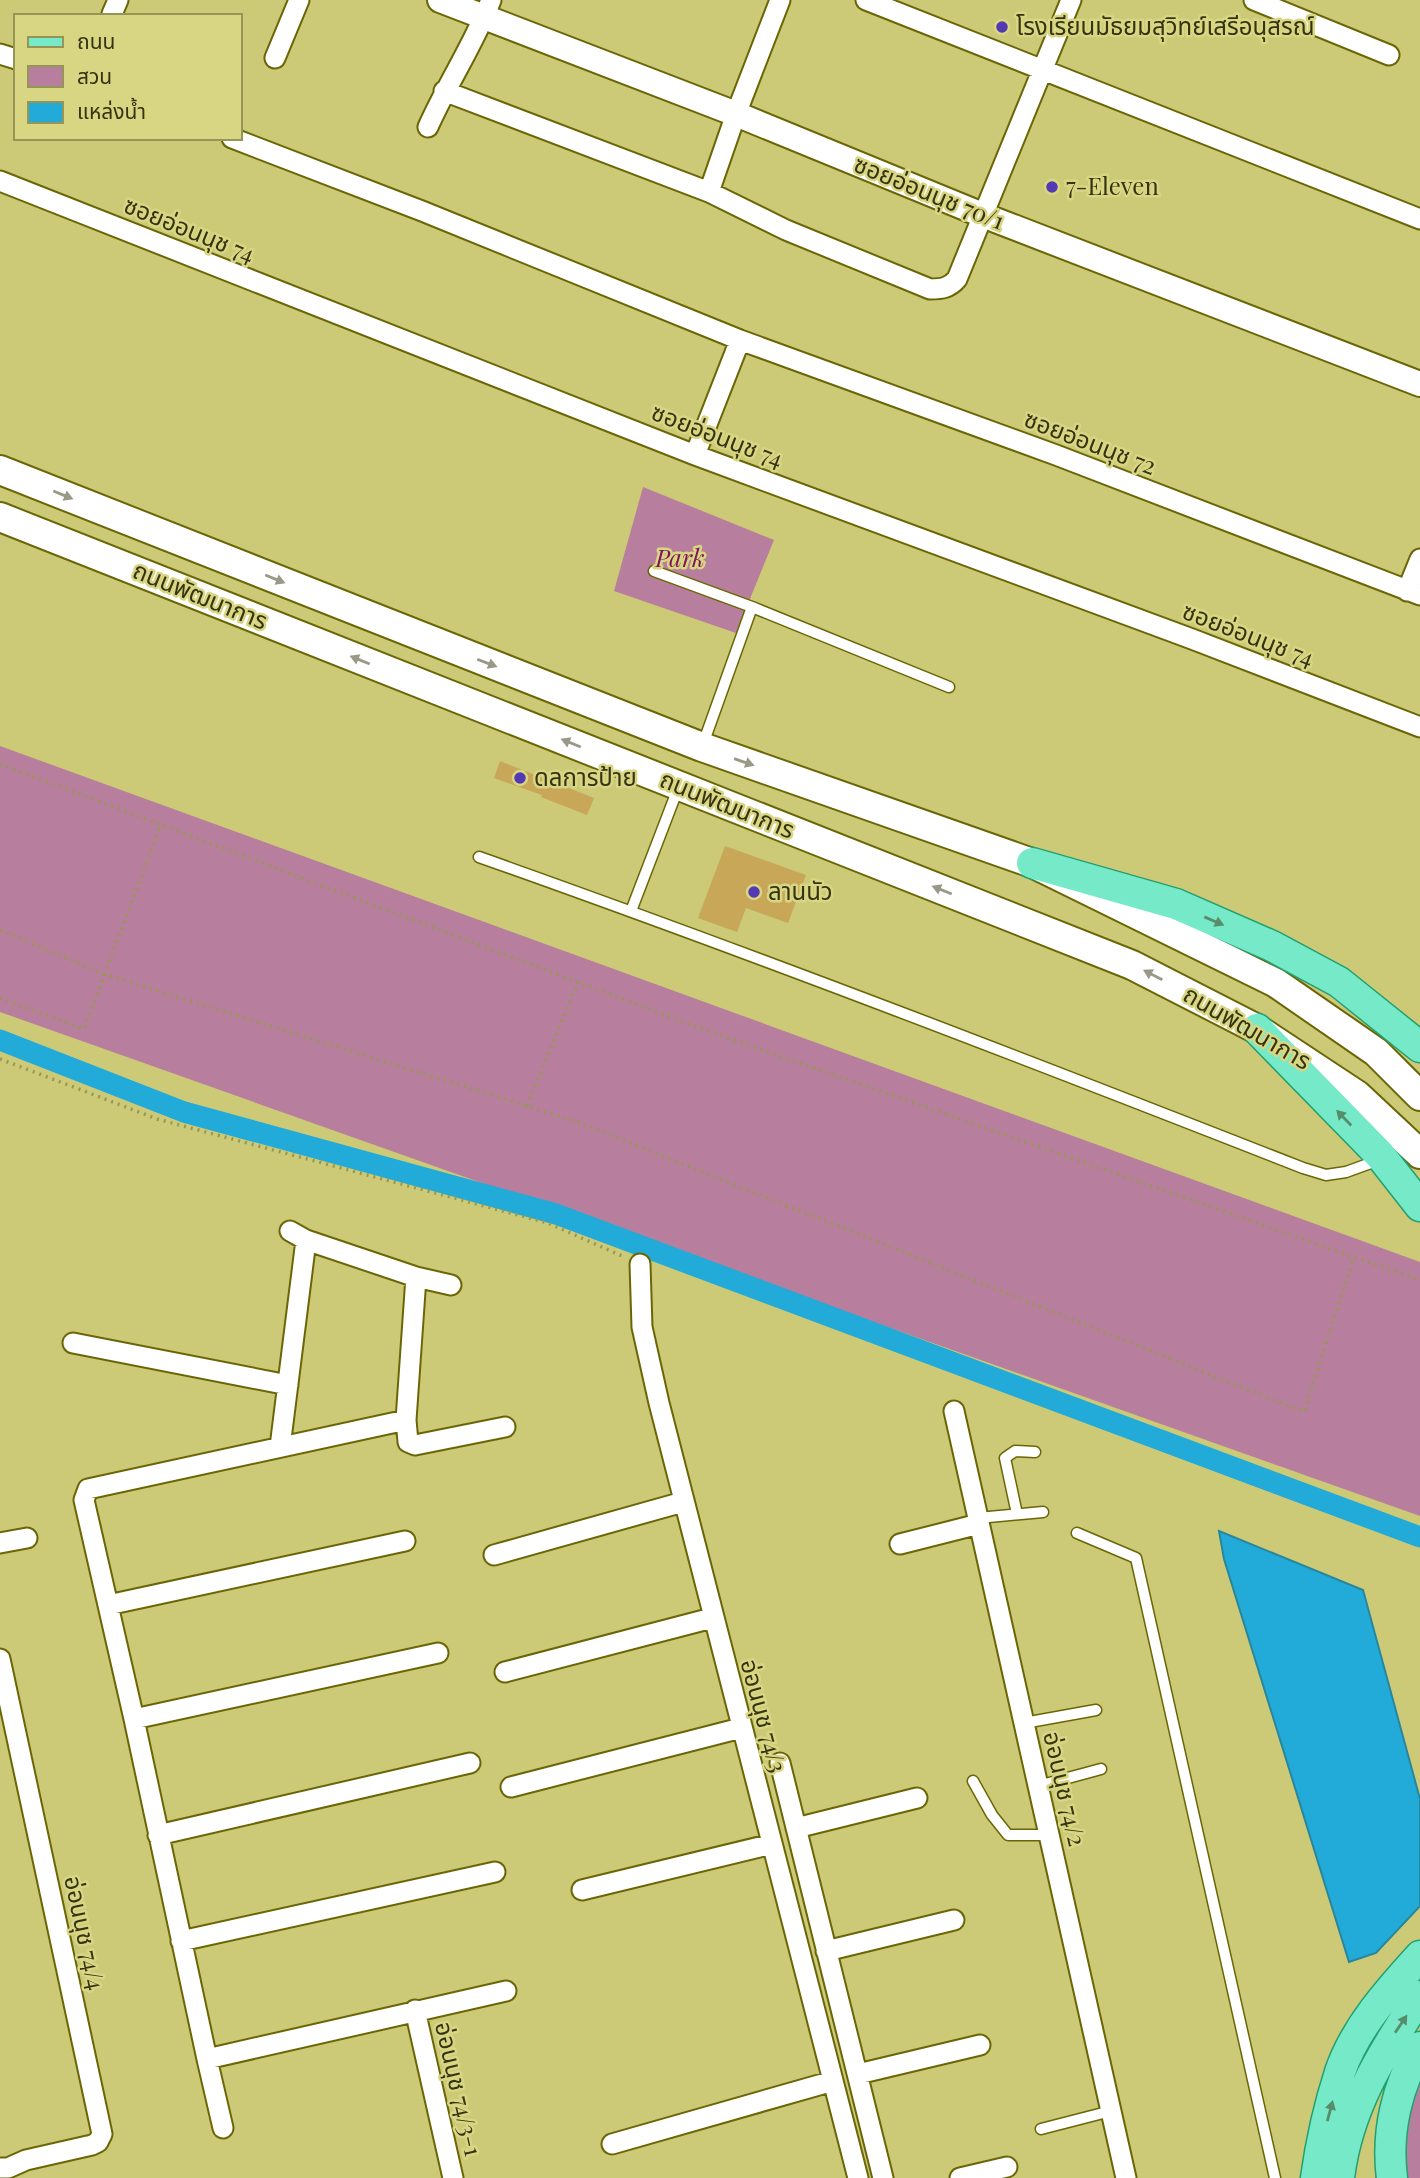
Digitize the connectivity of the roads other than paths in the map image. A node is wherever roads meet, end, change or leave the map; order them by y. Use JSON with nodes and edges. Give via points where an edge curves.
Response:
{"nodes":[{"id":1,"x":299,"y":0,"type":"edge"},
{"id":2,"x":440,"y":0,"type":"edge"},
{"id":3,"x":780,"y":0,"type":"edge"},
{"id":4,"x":866,"y":0,"type":"edge"},
{"id":5,"x":1071,"y":0,"type":"edge"},
{"id":6,"x":1254,"y":0,"type":"edge"},
{"id":7,"x":487,"y":9,"type":"edge"},
{"id":8,"x":1389,"y":55,"type":"dead end"},
{"id":9,"x":275,"y":58,"type":"dead end"},
{"id":10,"x":1043,"y":71,"type":"junction"},
{"id":11,"x":444,"y":91,"type":"junction"},
{"id":12,"x":736,"y":114,"type":"junction"},
{"id":13,"x":428,"y":127,"type":"dead end"},
{"id":14,"x":237,"y":140,"type":"edge"},
{"id":15,"x":0,"y":181,"type":"edge"},
{"id":16,"x":709,"y":192,"type":"junction"},
{"id":17,"x":985,"y":216,"type":"junction"},
{"id":18,"x":1420,"y":219,"type":"edge"},
{"id":19,"x":740,"y":340,"type":"junction"},
{"id":20,"x":1420,"y":384,"type":"edge"},
{"id":21,"x":695,"y":455,"type":"junction"},
{"id":22,"x":0,"y":470,"type":"edge"},
{"id":23,"x":0,"y":517,"type":"edge"},
{"id":24,"x":1420,"y":559,"type":"edge"},
{"id":25,"x":654,"y":571,"type":"dead end"},
{"id":26,"x":1414,"y":593,"type":"edge"},
{"id":27,"x":752,"y":607,"type":"junction"},
{"id":28,"x":949,"y":687,"type":"dead end"},
{"id":29,"x":1420,"y":727,"type":"edge"},
{"id":30,"x":702,"y":747,"type":"junction"},
{"id":31,"x":679,"y":786,"type":"junction"},
{"id":32,"x":479,"y":858,"type":"dead end"},
{"id":33,"x":1032,"y":863,"type":"junction"},
{"id":34,"x":631,"y":911,"type":"junction"},
{"id":35,"x":1257,"y":1029,"type":"junction"},
{"id":36,"x":1417,"y":1037,"type":"edge"},
{"id":37,"x":1420,"y":1096,"type":"edge"},
{"id":38,"x":1420,"y":1154,"type":"edge"},
{"id":39,"x":1383,"y":1158,"type":"junction"},
{"id":40,"x":1420,"y":1206,"type":"edge"},
{"id":41,"x":640,"y":1264,"type":"road end"},
{"id":42,"x":416,"y":1277,"type":"junction"},
{"id":43,"x":451,"y":1285,"type":"dead end"},
{"id":44,"x":73,"y":1343,"type":"dead end"},
{"id":45,"x":288,"y":1385,"type":"junction"},
{"id":46,"x":954,"y":1411,"type":"dead end"},
{"id":47,"x":406,"y":1420,"type":"junction"},
{"id":48,"x":505,"y":1427,"type":"dead end"},
{"id":49,"x":280,"y":1447,"type":"junction"},
{"id":50,"x":1035,"y":1452,"type":"dead end"},
{"id":51,"x":683,"y":1502,"type":"junction"},
{"id":52,"x":1043,"y":1512,"type":"dead end"},
{"id":53,"x":1017,"y":1514,"type":"junction"},
{"id":54,"x":978,"y":1521,"type":"junction"},
{"id":55,"x":1077,"y":1533,"type":"dead end"},
{"id":56,"x":27,"y":1538,"type":"dead end"},
{"id":57,"x":405,"y":1541,"type":"dead end"},
{"id":58,"x":0,"y":1543,"type":"edge"},
{"id":59,"x":900,"y":1544,"type":"dead end"},
{"id":60,"x":494,"y":1555,"type":"dead end"},
{"id":61,"x":108,"y":1605,"type":"junction"},
{"id":62,"x":712,"y":1618,"type":"junction"},
{"id":63,"x":438,"y":1653,"type":"dead end"},
{"id":64,"x":0,"y":1659,"type":"edge"},
{"id":65,"x":505,"y":1672,"type":"dead end"},
{"id":66,"x":1096,"y":1710,"type":"dead end"},
{"id":67,"x":134,"y":1719,"type":"junction"},
{"id":68,"x":1024,"y":1723,"type":"junction"},
{"id":69,"x":741,"y":1728,"type":"junction"},
{"id":70,"x":470,"y":1763,"type":"dead end"},
{"id":71,"x":780,"y":1763,"type":"dead end"},
{"id":72,"x":1101,"y":1769,"type":"dead end"},
{"id":73,"x":973,"y":1781,"type":"dead end"},
{"id":74,"x":1038,"y":1786,"type":"junction"},
{"id":75,"x":511,"y":1787,"type":"dead end"},
{"id":76,"x":917,"y":1798,"type":"dead end"},
{"id":77,"x":796,"y":1828,"type":"junction"},
{"id":78,"x":158,"y":1835,"type":"junction"},
{"id":79,"x":1049,"y":1835,"type":"junction"},
{"id":80,"x":772,"y":1844,"type":"junction"},
{"id":81,"x":495,"y":1872,"type":"dead end"},
{"id":82,"x":582,"y":1890,"type":"dead end"},
{"id":83,"x":954,"y":1920,"type":"dead end"},
{"id":84,"x":181,"y":1941,"type":"junction"},
{"id":85,"x":826,"y":1951,"type":"junction"},
{"id":86,"x":1420,"y":1956,"type":"edge"},
{"id":87,"x":506,"y":1991,"type":"dead end"},
{"id":88,"x":1420,"y":1996,"type":"edge"},
{"id":89,"x":415,"y":2010,"type":"junction"},
{"id":90,"x":980,"y":2045,"type":"dead end"},
{"id":91,"x":1420,"y":2046,"type":"edge"},
{"id":92,"x":207,"y":2059,"type":"junction"},
{"id":93,"x":858,"y":2074,"type":"junction"},
{"id":94,"x":833,"y":2081,"type":"junction"},
{"id":95,"x":1111,"y":2111,"type":"junction"},
{"id":96,"x":223,"y":2128,"type":"dead end"},
{"id":97,"x":1041,"y":2129,"type":"dead end"},
{"id":98,"x":612,"y":2144,"type":"dead end"},
{"id":99,"x":1007,"y":2167,"type":"dead end"},
{"id":100,"x":0,"y":2168,"type":"edge"},
{"id":101,"x":29,"y":2169,"type":"edge"},
{"id":102,"x":453,"y":2178,"type":"edge"},
{"id":103,"x":858,"y":2178,"type":"edge"},
{"id":104,"x":883,"y":2178,"type":"edge"},
{"id":105,"x":960,"y":2178,"type":"edge"},
{"id":106,"x":1126,"y":2178,"type":"edge"},
{"id":107,"x":1275,"y":2178,"type":"edge"},
{"id":108,"x":1316,"y":2178,"type":"edge"},
{"id":109,"x":1339,"y":2178,"type":"edge"},
{"id":110,"x":1392,"y":2178,"type":"edge"}],
"edges":[{"from":1,"to":9,"type":"street"},
{"from":2,"to":7,"type":"street","name":"ซอยอ่อนนุช 70/1"},
{"from":3,"to":12,"type":"street"},
{"from":4,"to":10,"type":"street"},
{"from":5,"to":10,"type":"street"},
{"from":6,"to":8,"type":"street"},
{"from":7,"to":11,"type":"street"},
{"from":7,"to":12,"type":"street","name":"ซอยอ่อนนุช 70/1"},
{"from":10,"to":17,"type":"street"},
{"from":10,"to":18,"type":"street"},
{"from":11,"to":13,"type":"street"},
{"from":11,"to":16,"type":"street"},
{"from":12,"to":16,"type":"street"},
{"from":12,"to":17,"type":"street","name":"ซอยอ่อนนุช 70/1"},
{"from":14,"to":19,"type":"street","name":"ซอยอ่อนนุช 72"},
{"from":15,"to":21,"type":"street","name":"ซอยอ่อนนุช 74"},
{"from":16,"to":17,"type":"street","via":[[930,289],[950,286],[957,279]]},
{"from":17,"to":20,"type":"street","name":"ซอยอ่อนนุช 70/1"},
{"from":19,"to":21,"type":"street"},
{"from":19,"to":26,"type":"street","name":"ซอยอ่อนนุช 72"},
{"from":21,"to":29,"type":"street","name":"ซอยอ่อนนุช 74"},
{"from":22,"to":30,"type":"main road","name":"ถนนพัฒนาการ","one_way":true},
{"from":31,"to":23,"type":"main road","name":"ถนนพัฒนาการ","one_way":true},
{"from":24,"to":26,"type":"street"},
{"from":25,"to":27,"type":"lane"},
{"from":27,"to":28,"type":"lane"},
{"from":27,"to":30,"type":"lane"},
{"from":30,"to":33,"type":"main road","name":"ถนนพัฒนาการ","one_way":true},
{"from":31,"to":34,"type":"lane"},
{"from":35,"to":31,"type":"main road","name":"ถนนพัฒนาการ","one_way":true,"via":[[1132,965]]},
{"from":32,"to":34,"type":"lane"},
{"from":33,"to":36,"type":"main road","one_way":true,"via":[[1176,904],[1272,946],[1339,982]]},
{"from":33,"to":37,"type":"main road","name":"ถนนพัฒนาการ","via":[[1276,983],[1377,1052]]},
{"from":34,"to":39,"type":"lane","via":[[1303,1168],[1326,1175]]},
{"from":35,"to":38,"type":"main road","name":"ถนนพัฒนาการ","via":[[1357,1095]]},
{"from":39,"to":35,"type":"main road","one_way":true},
{"from":39,"to":40,"type":"main road"},
{"from":41,"to":51,"type":"street","name":"อ่อนนุช 74/3","via":[[642,1327]]},
{"from":42,"to":43,"type":"street"},
{"from":42,"to":45,"type":"street","via":[[298,1235]]},
{"from":42,"to":47,"type":"street"},
{"from":44,"to":45,"type":"street"},
{"from":45,"to":49,"type":"street"},
{"from":46,"to":54,"type":"street","name":"อ่อนนุช 74/2"},
{"from":47,"to":48,"type":"street","via":[[408,1442],[415,1445]]},
{"from":47,"to":49,"type":"street"},
{"from":49,"to":61,"type":"street","via":[[89,1489],[84,1500]]},
{"from":50,"to":53,"type":"lane","via":[[1015,1451],[1005,1458]]},
{"from":51,"to":60,"type":"street"},
{"from":51,"to":62,"type":"street","name":"อ่อนนุช 74/3"},
{"from":52,"to":53,"type":"lane"},
{"from":53,"to":54,"type":"lane"},
{"from":54,"to":59,"type":"street"},
{"from":54,"to":68,"type":"street","name":"อ่อนนุช 74/2"},
{"from":55,"to":107,"type":"lane","via":[[1136,1558]]},
{"from":56,"to":58,"type":"street"},
{"from":57,"to":61,"type":"street"},
{"from":61,"to":67,"type":"street"},
{"from":62,"to":65,"type":"street"},
{"from":62,"to":69,"type":"street","name":"อ่อนนุช 74/3"},
{"from":63,"to":67,"type":"street"},
{"from":64,"to":101,"type":"street","name":"อ่อนนุช 74/4","via":[[102,2134],[92,2145]]},
{"from":66,"to":68,"type":"lane"},
{"from":67,"to":78,"type":"street"},
{"from":68,"to":74,"type":"street","name":"อ่อนนุช 74/2"},
{"from":69,"to":75,"type":"street"},
{"from":69,"to":80,"type":"street","name":"อ่อนนุช 74/3"},
{"from":70,"to":78,"type":"street"},
{"from":71,"to":77,"type":"street"},
{"from":72,"to":74,"type":"lane"},
{"from":73,"to":79,"type":"lane","via":[[1007,1835]]},
{"from":74,"to":79,"type":"street","name":"อ่อนนุช 74/2"},
{"from":76,"to":77,"type":"street"},
{"from":77,"to":85,"type":"street"},
{"from":78,"to":84,"type":"street"},
{"from":79,"to":95,"type":"street","name":"อ่อนนุช 74/2"},
{"from":80,"to":82,"type":"street"},
{"from":80,"to":94,"type":"street","name":"อ่อนนุช 74/3"},
{"from":81,"to":84,"type":"street"},
{"from":83,"to":85,"type":"street"},
{"from":84,"to":92,"type":"street"},
{"from":85,"to":93,"type":"street"},
{"from":108,"to":86,"type":"main road","one_way":true,"via":[[1341,2070],[1362,2028]]},
{"from":87,"to":89,"type":"street"},
{"from":109,"to":88,"type":"main road","one_way":true,"via":[[1350,2123],[1371,2074]]},
{"from":89,"to":92,"type":"street"},
{"from":89,"to":102,"type":"street","name":"อ่อนนุช 74/3-1"},
{"from":90,"to":93,"type":"street"},
{"from":91,"to":110,"type":"main road","via":[[1406,2070],[1393,2114]]},
{"from":92,"to":96,"type":"street"},
{"from":93,"to":104,"type":"street"},
{"from":94,"to":98,"type":"street"},
{"from":94,"to":103,"type":"street","name":"อ่อนนุช 74/3"},
{"from":95,"to":97,"type":"lane"},
{"from":95,"to":106,"type":"street","name":"อ่อนนุช 74/2"},
{"from":99,"to":105,"type":"street"},
{"from":100,"to":101,"type":"street","name":"อ่อนนุช 74/4"}]}
